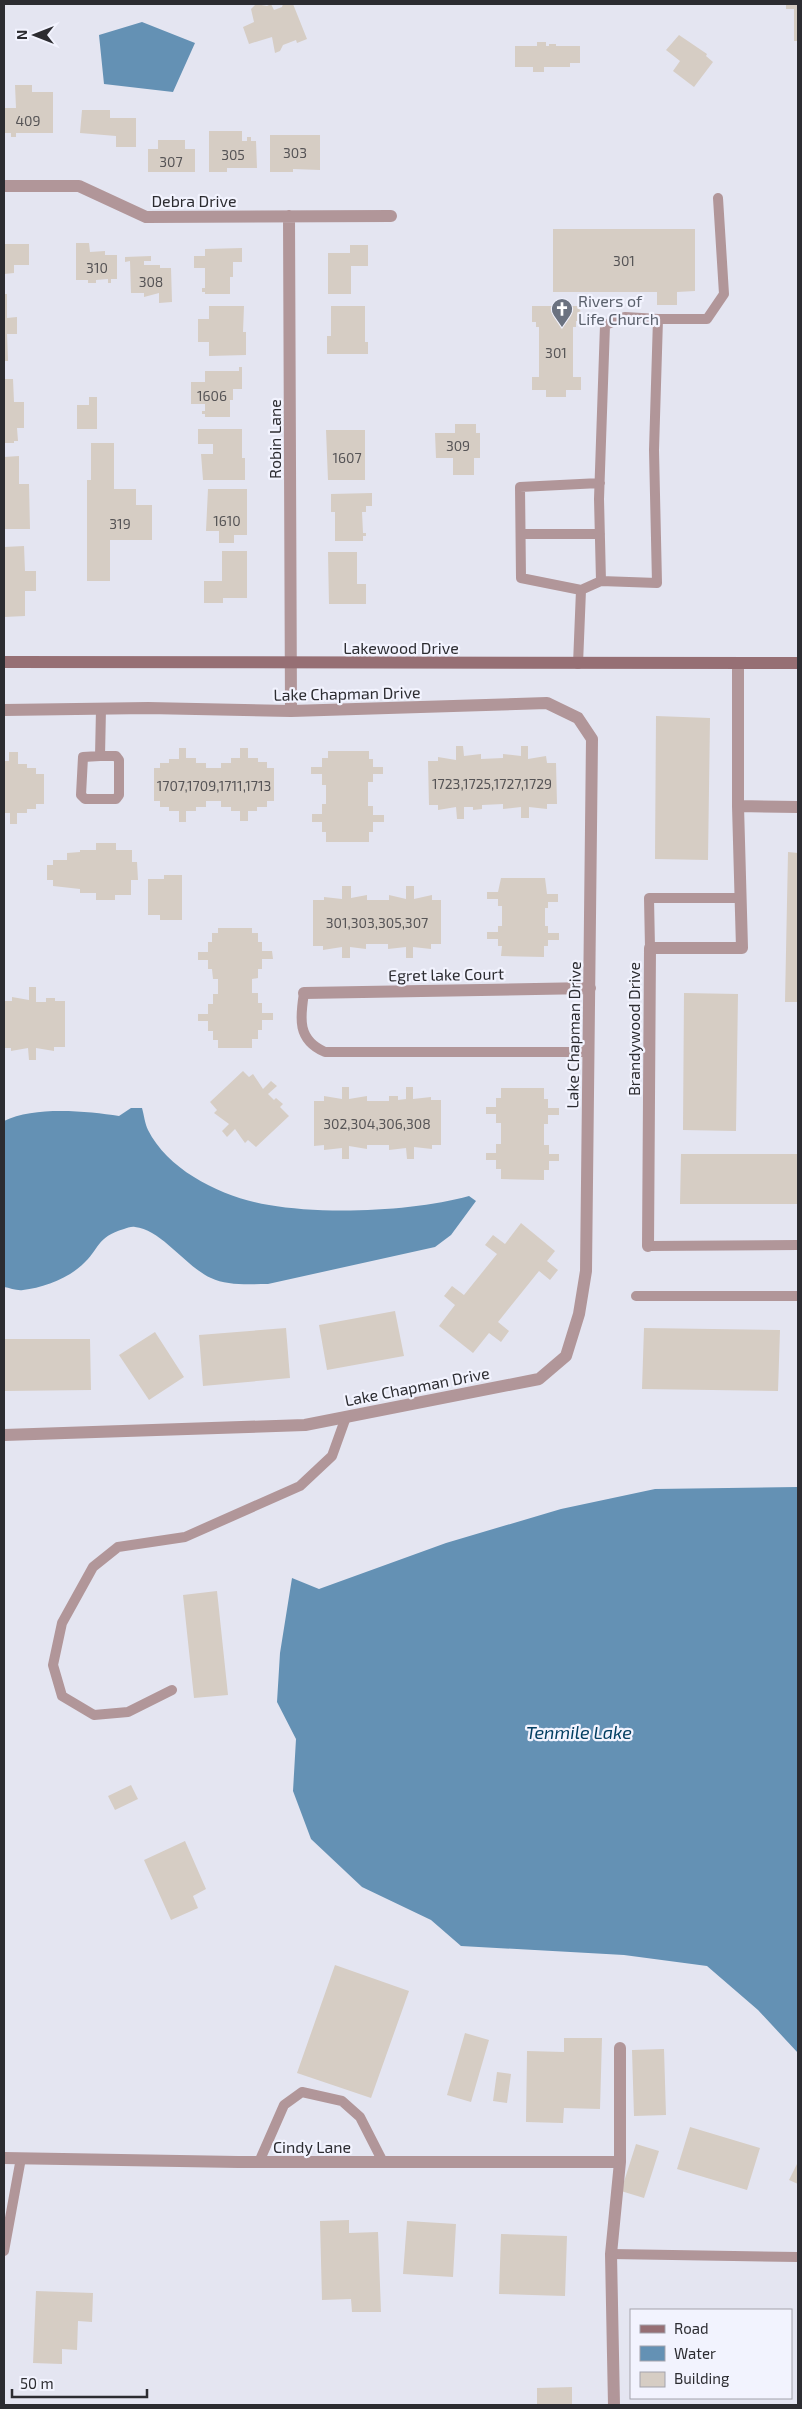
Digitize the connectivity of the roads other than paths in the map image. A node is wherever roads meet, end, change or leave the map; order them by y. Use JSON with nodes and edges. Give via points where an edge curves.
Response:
{"nodes":[{"id":1,"x":4,"y":186,"type":"edge"},
{"id":2,"x":718,"y":198,"type":"dead end"},
{"id":3,"x":289,"y":216,"type":"junction"},
{"id":4,"x":391,"y":216,"type":"dead end"},
{"id":5,"x":658,"y":319,"type":"junction"},
{"id":6,"x":600,"y":483,"type":"junction"},
{"id":7,"x":520,"y":534,"type":"junction"},
{"id":8,"x":600,"y":534,"type":"junction"},
{"id":9,"x":601,"y":581,"type":"junction"},
{"id":10,"x":581,"y":590,"type":"junction"},
{"id":11,"x":4,"y":662,"type":"edge"},
{"id":12,"x":292,"y":662,"type":"junction"},
{"id":13,"x":798,"y":663,"type":"edge"},
{"id":14,"x":578,"y":664,"type":"junction"},
{"id":15,"x":738,"y":664,"type":"junction"},
{"id":16,"x":101,"y":709,"type":"junction"},
{"id":17,"x":4,"y":710,"type":"edge"},
{"id":18,"x":291,"y":711,"type":"junction"},
{"id":19,"x":100,"y":756,"type":"junction"},
{"id":20,"x":738,"y":806,"type":"junction"},
{"id":21,"x":798,"y":807,"type":"edge"},
{"id":22,"x":741,"y":898,"type":"junction"},
{"id":23,"x":650,"y":948,"type":"junction"},
{"id":24,"x":590,"y":988,"type":"junction"},
{"id":25,"x":304,"y":993,"type":"joint"},
{"id":26,"x":589,"y":1052,"type":"junction"},
{"id":27,"x":798,"y":1245,"type":"edge"},
{"id":28,"x":648,"y":1246,"type":"joint"},
{"id":29,"x":636,"y":1296,"type":"dead end"},
{"id":30,"x":798,"y":1296,"type":"edge"},
{"id":31,"x":346,"y":1417,"type":"junction"},
{"id":32,"x":4,"y":1436,"type":"edge"},
{"id":33,"x":172,"y":1690,"type":"dead end"},
{"id":34,"x":620,"y":2048,"type":"dead end"},
{"id":35,"x":4,"y":2158,"type":"edge"},
{"id":36,"x":21,"y":2158,"type":"junction"},
{"id":37,"x":259,"y":2162,"type":"junction"},
{"id":38,"x":383,"y":2162,"type":"junction"},
{"id":39,"x":620,"y":2162,"type":"junction"},
{"id":40,"x":4,"y":2251,"type":"edge"},
{"id":41,"x":611,"y":2254,"type":"junction"},
{"id":42,"x":798,"y":2257,"type":"edge"},
{"id":43,"x":614,"y":2405,"type":"edge"}],
"edges":[{"from":1,"to":3,"type":"street","name":"Debra Drive","via":[[79,186],[146,217]]},
{"from":2,"to":5,"type":"lane","via":[[724,294],[708,319]]},
{"from":3,"to":4,"type":"street","name":"Debra Drive"},
{"from":3,"to":12,"type":"street","name":"Robin Lane"},
{"from":5,"to":6,"type":"lane","via":[[625,317],[605,325]]},
{"from":5,"to":9,"type":"lane","via":[[654,450],[657,583]]},
{"from":6,"to":7,"type":"lane","via":[[520,487]]},
{"from":6,"to":8,"type":"lane"},
{"from":7,"to":8,"type":"lane"},
{"from":7,"to":10,"type":"lane","via":[[521,578]]},
{"from":8,"to":9,"type":"lane"},
{"from":9,"to":10,"type":"lane"},
{"from":10,"to":14,"type":"lane"},
{"from":11,"to":12,"type":"street","name":"Lakewood Drive"},
{"from":12,"to":14,"type":"street","name":"Lakewood Drive"},
{"from":12,"to":18,"type":"street","name":"Robin Lane"},
{"from":13,"to":15,"type":"street","name":"Lakewood Drive"},
{"from":14,"to":15,"type":"street","name":"Lakewood Drive"},
{"from":15,"to":20,"type":"street","name":"Brandywood Drive"},
{"from":16,"to":17,"type":"street","name":"Lake Chapman Drive"},
{"from":16,"to":18,"type":"street","name":"Lake Chapman Drive"},
{"from":16,"to":19,"type":"lane"},
{"from":18,"to":24,"type":"street","name":"Lake Chapman Drive","via":[[547,703],[578,718],[592,739]]},
{"from":19,"to":19,"type":"lane","via":[[83,757],[81,795],[84,799],[116,799],[119,795],[119,760],[116,756]]},
{"from":20,"to":21,"type":"street"},
{"from":20,"to":22,"type":"street","name":"Brandywood Drive"},
{"from":22,"to":23,"type":"street","name":"Brandywood Drive","via":[[742,948]]},
{"from":22,"to":23,"type":"lane","via":[[649,898]]},
{"from":23,"to":28,"type":"street","name":"Brandywood Drive"},
{"from":24,"to":25,"type":"street","name":"Egret lake Court"},
{"from":24,"to":26,"type":"street","name":"Lake Chapman Drive"},
{"from":25,"to":26,"type":"lane","via":[[301,1015],[304,1034],[314,1048],[325,1052]]},
{"from":26,"to":31,"type":"street","name":"Lake Chapman Drive","via":[[586,1271],[579,1314],[566,1356],[539,1379]]},
{"from":27,"to":28,"type":"lane"},
{"from":29,"to":30,"type":"lane"},
{"from":31,"to":32,"type":"street","name":"Lake Chapman Drive","via":[[305,1425]]},
{"from":31,"to":33,"type":"lane","via":[[332,1456],[300,1486],[185,1537],[118,1546],[93,1567],[62,1623],[54,1665],[62,1696],[94,1715],[128,1712]]},
{"from":34,"to":39,"type":"street"},
{"from":35,"to":36,"type":"street","name":"Cindy Lane"},
{"from":36,"to":37,"type":"street","name":"Cindy Lane"},
{"from":36,"to":40,"type":"lane"},
{"from":37,"to":38,"type":"street","name":"Cindy Lane"},
{"from":37,"to":38,"type":"lane","via":[[284,2105],[302,2092],[342,2101],[360,2117]]},
{"from":38,"to":39,"type":"street","name":"Cindy Lane"},
{"from":39,"to":41,"type":"street"},
{"from":41,"to":42,"type":"lane"},
{"from":41,"to":43,"type":"street"}]}
